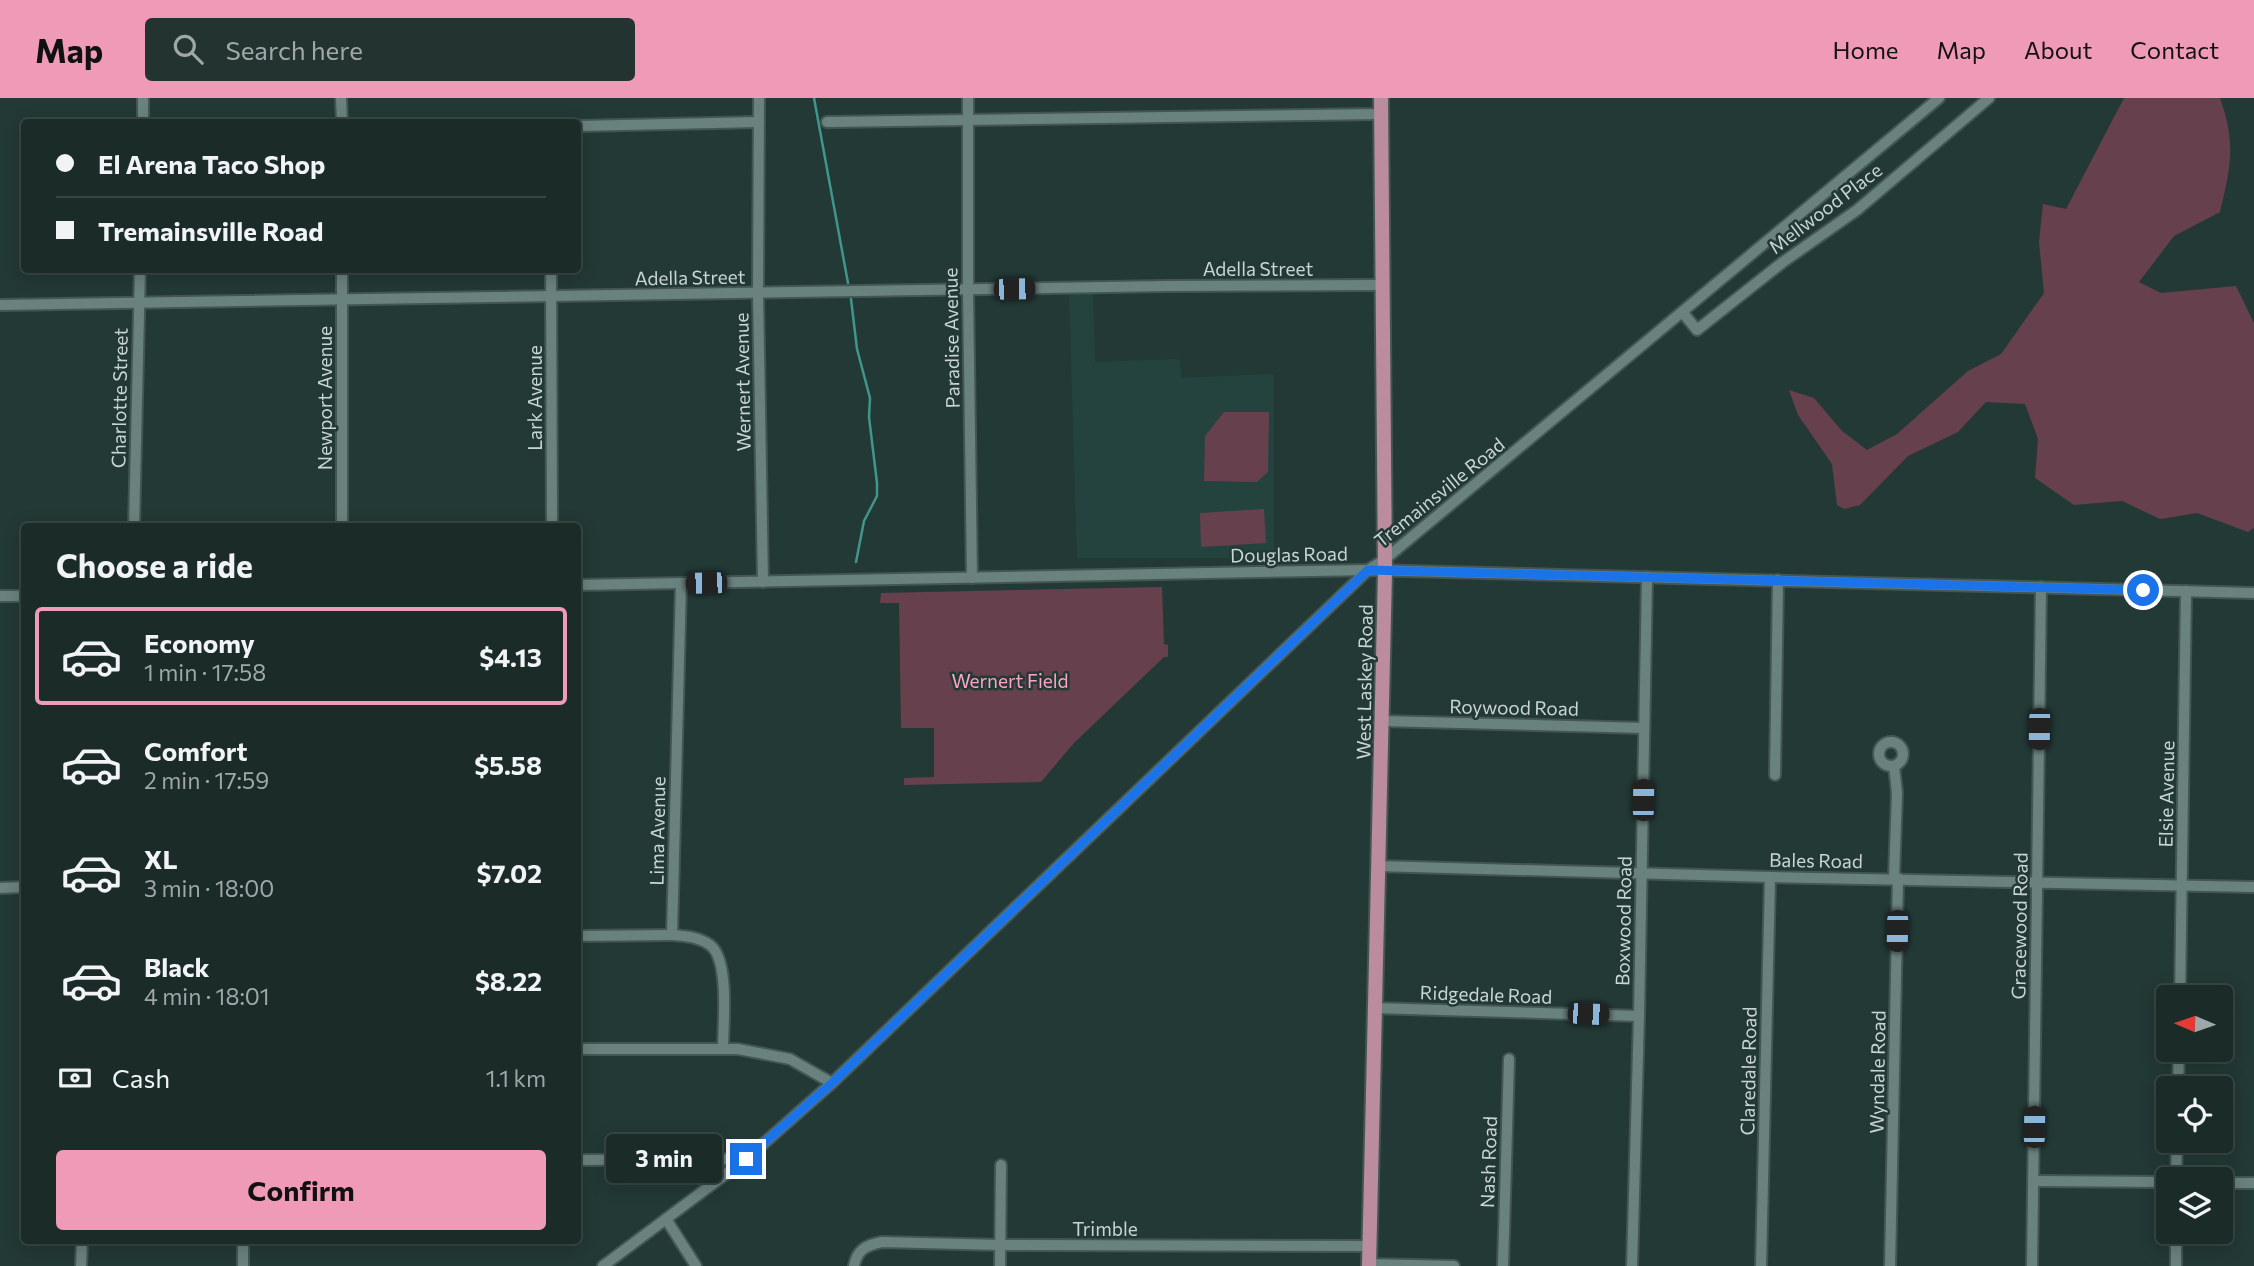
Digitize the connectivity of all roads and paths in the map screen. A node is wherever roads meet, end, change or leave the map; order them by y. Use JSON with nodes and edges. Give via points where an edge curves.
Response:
{"nodes":[{"id":1,"x":143,"y":98,"type":"edge"},
{"id":2,"x":341,"y":98,"type":"edge"},
{"id":3,"x":759,"y":98,"type":"edge"},
{"id":4,"x":968,"y":98,"type":"edge"},
{"id":5,"x":1381,"y":98,"type":"edge"},
{"id":6,"x":1939,"y":98,"type":"edge"},
{"id":7,"x":1989,"y":98,"type":"edge"},
{"id":8,"x":1381,"y":114,"type":"junction"},
{"id":9,"x":143,"y":119,"type":"edge"},
{"id":10,"x":342,"y":119,"type":"edge"},
{"id":11,"x":968,"y":119,"type":"junction"},
{"id":12,"x":759,"y":122,"type":"junction"},
{"id":13,"x":827,"y":122,"type":"dead end"},
{"id":14,"x":581,"y":126,"type":"edge"},
{"id":15,"x":139,"y":273,"type":"edge"},
{"id":16,"x":342,"y":273,"type":"edge"},
{"id":17,"x":551,"y":273,"type":"edge"},
{"id":18,"x":1381,"y":285,"type":"junction"},
{"id":19,"x":968,"y":290,"type":"junction"},
{"id":20,"x":758,"y":294,"type":"junction"},
{"id":21,"x":551,"y":296,"type":"junction"},
{"id":22,"x":341,"y":299,"type":"junction"},
{"id":23,"x":139,"y":302,"type":"junction"},
{"id":24,"x":0,"y":305,"type":"edge"},
{"id":25,"x":1683,"y":313,"type":"junction"},
{"id":26,"x":134,"y":523,"type":"edge"},
{"id":27,"x":342,"y":523,"type":"edge"},
{"id":28,"x":552,"y":523,"type":"edge"},
{"id":29,"x":1385,"y":565,"type":"junction"},
{"id":30,"x":1368,"y":570,"type":"junction"},
{"id":31,"x":1647,"y":577,"type":"junction"},
{"id":32,"x":972,"y":578,"type":"junction"},
{"id":33,"x":1778,"y":580,"type":"junction"},
{"id":34,"x":762,"y":582,"type":"junction"},
{"id":35,"x":681,"y":583,"type":"junction"},
{"id":36,"x":581,"y":585,"type":"edge"},
{"id":37,"x":2041,"y":587,"type":"junction"},
{"id":38,"x":2186,"y":591,"type":"junction"},
{"id":39,"x":2254,"y":593,"type":"edge"},
{"id":40,"x":0,"y":596,"type":"edge"},
{"id":41,"x":21,"y":596,"type":"edge"},
{"id":42,"x":1383,"y":721,"type":"junction"},
{"id":43,"x":1644,"y":728,"type":"junction"},
{"id":44,"x":1894,"y":766,"type":"dead end"},
{"id":45,"x":1774,"y":775,"type":"dead end"},
{"id":46,"x":1377,"y":866,"type":"junction"},
{"id":47,"x":1641,"y":872,"type":"junction"},
{"id":48,"x":1770,"y":877,"type":"junction"},
{"id":49,"x":1896,"y":878,"type":"junction"},
{"id":50,"x":2037,"y":882,"type":"junction"},
{"id":51,"x":2183,"y":886,"type":"junction"},
{"id":52,"x":21,"y":887,"type":"edge"},
{"id":53,"x":2254,"y":887,"type":"edge"},
{"id":54,"x":0,"y":888,"type":"edge"},
{"id":55,"x":673,"y":935,"type":"junction"},
{"id":56,"x":581,"y":936,"type":"edge"},
{"id":57,"x":2180,"y":985,"type":"edge"},
{"id":58,"x":1374,"y":1008,"type":"junction"},
{"id":59,"x":1639,"y":1016,"type":"junction"},
{"id":60,"x":723,"y":1048,"type":"junction"},
{"id":61,"x":581,"y":1049,"type":"edge"},
{"id":62,"x":1508,"y":1059,"type":"dead end"},
{"id":63,"x":832,"y":1083,"type":"junction"},
{"id":64,"x":746,"y":1159,"type":"junction"},
{"id":65,"x":581,"y":1160,"type":"edge"},
{"id":66,"x":1001,"y":1165,"type":"dead end"},
{"id":67,"x":2033,"y":1181,"type":"junction"},
{"id":68,"x":2156,"y":1182,"type":"edge"},
{"id":69,"x":2233,"y":1183,"type":"edge"},
{"id":70,"x":2254,"y":1184,"type":"edge"},
{"id":71,"x":666,"y":1219,"type":"junction"},
{"id":72,"x":82,"y":1244,"type":"edge"},
{"id":73,"x":243,"y":1244,"type":"edge"},
{"id":74,"x":2176,"y":1244,"type":"edge"},
{"id":75,"x":1001,"y":1245,"type":"junction"},
{"id":76,"x":1370,"y":1246,"type":"junction"},
{"id":77,"x":1369,"y":1265,"type":"edge"},
{"id":78,"x":81,"y":1266,"type":"edge"},
{"id":79,"x":243,"y":1266,"type":"edge"},
{"id":80,"x":603,"y":1266,"type":"edge"},
{"id":81,"x":696,"y":1266,"type":"edge"},
{"id":82,"x":854,"y":1266,"type":"edge"},
{"id":83,"x":1000,"y":1266,"type":"edge"},
{"id":84,"x":1454,"y":1266,"type":"edge"},
{"id":85,"x":1503,"y":1266,"type":"edge"},
{"id":86,"x":1632,"y":1266,"type":"edge"},
{"id":87,"x":1761,"y":1266,"type":"edge"},
{"id":88,"x":1890,"y":1266,"type":"edge"},
{"id":89,"x":2032,"y":1266,"type":"edge"},
{"id":90,"x":2176,"y":1266,"type":"edge"}],
"edges":[{"from":1,"to":9,"type":"street"},
{"from":2,"to":10,"type":"street"},
{"from":3,"to":12,"type":"street","name":"Wernert Avenue"},
{"from":4,"to":11,"type":"street","name":"Paradise Avenue"},
{"from":5,"to":8,"type":"main road","name":"West Laskey Road"},
{"from":6,"to":25,"type":"street","name":"Tremainsville Road"},
{"from":7,"to":25,"type":"street","name":"Mellwood Place","via":[[1857,210],[1697,330]]},
{"from":8,"to":11,"type":"street"},
{"from":8,"to":18,"type":"main road","name":"West Laskey Road"},
{"from":11,"to":13,"type":"street"},
{"from":11,"to":19,"type":"street","name":"Paradise Avenue"},
{"from":12,"to":14,"type":"street"},
{"from":12,"to":20,"type":"street","name":"Wernert Avenue"},
{"from":15,"to":23,"type":"street","name":"Charlotte Street"},
{"from":16,"to":22,"type":"street","name":"Newport Avenue"},
{"from":17,"to":21,"type":"street","name":"Lark Avenue"},
{"from":18,"to":19,"type":"street","name":"Adella Street"},
{"from":18,"to":29,"type":"main road","name":"West Laskey Road"},
{"from":19,"to":20,"type":"street","name":"Adella Street"},
{"from":19,"to":32,"type":"street","name":"Paradise Avenue"},
{"from":20,"to":21,"type":"street","name":"Adella Street"},
{"from":20,"to":34,"type":"street","name":"Wernert Avenue"},
{"from":21,"to":22,"type":"street","name":"Adella Street"},
{"from":21,"to":28,"type":"street","name":"Lark Avenue"},
{"from":22,"to":23,"type":"street","name":"Adella Street"},
{"from":22,"to":27,"type":"street","name":"Newport Avenue"},
{"from":23,"to":24,"type":"street","name":"Adella Street"},
{"from":23,"to":26,"type":"street","name":"Charlotte Street"},
{"from":25,"to":29,"type":"street","name":"Tremainsville Road"},
{"from":29,"to":30,"type":"street","name":"Douglas Road"},
{"from":29,"to":31,"type":"street","name":"Douglas Road"},
{"from":29,"to":42,"type":"main road","name":"West Laskey Road"},
{"from":30,"to":32,"type":"street","name":"Douglas Road"},
{"from":30,"to":63,"type":"street","name":"Tremainsville Road"},
{"from":31,"to":33,"type":"street","name":"Douglas Road"},
{"from":31,"to":43,"type":"street","name":"Boxwood Road"},
{"from":32,"to":34,"type":"street","name":"Douglas Road"},
{"from":33,"to":37,"type":"street","name":"Douglas Road"},
{"from":33,"to":45,"type":"street"},
{"from":34,"to":35,"type":"street","name":"Douglas Road"},
{"from":35,"to":36,"type":"street","name":"Douglas Road"},
{"from":35,"to":55,"type":"street","name":"Lima Avenue"},
{"from":37,"to":38,"type":"street","name":"Douglas Road"},
{"from":37,"to":50,"type":"street","name":"Gracewood Road"},
{"from":38,"to":39,"type":"street","name":"Douglas Road"},
{"from":38,"to":51,"type":"street","name":"Elsie Avenue"},
{"from":40,"to":41,"type":"street"},
{"from":42,"to":43,"type":"street","name":"Roywood Road"},
{"from":42,"to":46,"type":"main road","name":"West Laskey Road"},
{"from":43,"to":47,"type":"street","name":"Boxwood Road"},
{"from":44,"to":49,"type":"street","name":"Wyndale Road"},
{"from":46,"to":47,"type":"street","name":"Bales Road"},
{"from":46,"to":58,"type":"main road","name":"West Laskey Road"},
{"from":47,"to":48,"type":"street","name":"Bales Road"},
{"from":47,"to":59,"type":"street","name":"Boxwood Road"},
{"from":48,"to":49,"type":"street","name":"Bales Road"},
{"from":48,"to":87,"type":"street","name":"Claredale Road"},
{"from":49,"to":50,"type":"street","name":"Bales Road"},
{"from":49,"to":88,"type":"street","name":"Wyndale Road"},
{"from":50,"to":51,"type":"street","name":"Bales Road"},
{"from":50,"to":67,"type":"street","name":"Gracewood Road"},
{"from":51,"to":53,"type":"street","name":"Bales Road"},
{"from":51,"to":57,"type":"street","name":"Elsie Avenue"},
{"from":52,"to":54,"type":"street"},
{"from":55,"to":56,"type":"street"},
{"from":55,"to":60,"type":"street","via":[[711,945],[719,956]]},
{"from":58,"to":59,"type":"street","name":"Ridgedale Road"},
{"from":58,"to":76,"type":"main road","name":"West Laskey Road"},
{"from":59,"to":86,"type":"street","name":"Boxwood Road"},
{"from":60,"to":61,"type":"street"},
{"from":60,"to":63,"type":"street","via":[[790,1059]]},
{"from":62,"to":85,"type":"street","name":"Nash Road"},
{"from":63,"to":64,"type":"street","name":"Tremainsville Road"},
{"from":64,"to":65,"type":"street"},
{"from":64,"to":71,"type":"street","name":"Tremainsville Road"},
{"from":66,"to":75,"type":"street"},
{"from":67,"to":68,"type":"street"},
{"from":67,"to":89,"type":"street","name":"Gracewood Road"},
{"from":69,"to":70,"type":"street"},
{"from":71,"to":80,"type":"street","name":"Tremainsville Road"},
{"from":71,"to":81,"type":"street"},
{"from":72,"to":78,"type":"street"},
{"from":73,"to":79,"type":"street"},
{"from":74,"to":90,"type":"street"},
{"from":75,"to":76,"type":"street","name":"Trimble"},
{"from":75,"to":82,"type":"street","name":"Trimble","via":[[870,1244],[856,1257]]},
{"from":75,"to":83,"type":"street"},
{"from":76,"to":77,"type":"main road","name":"West Laskey Road"},
{"from":77,"to":84,"type":"street"}]}
